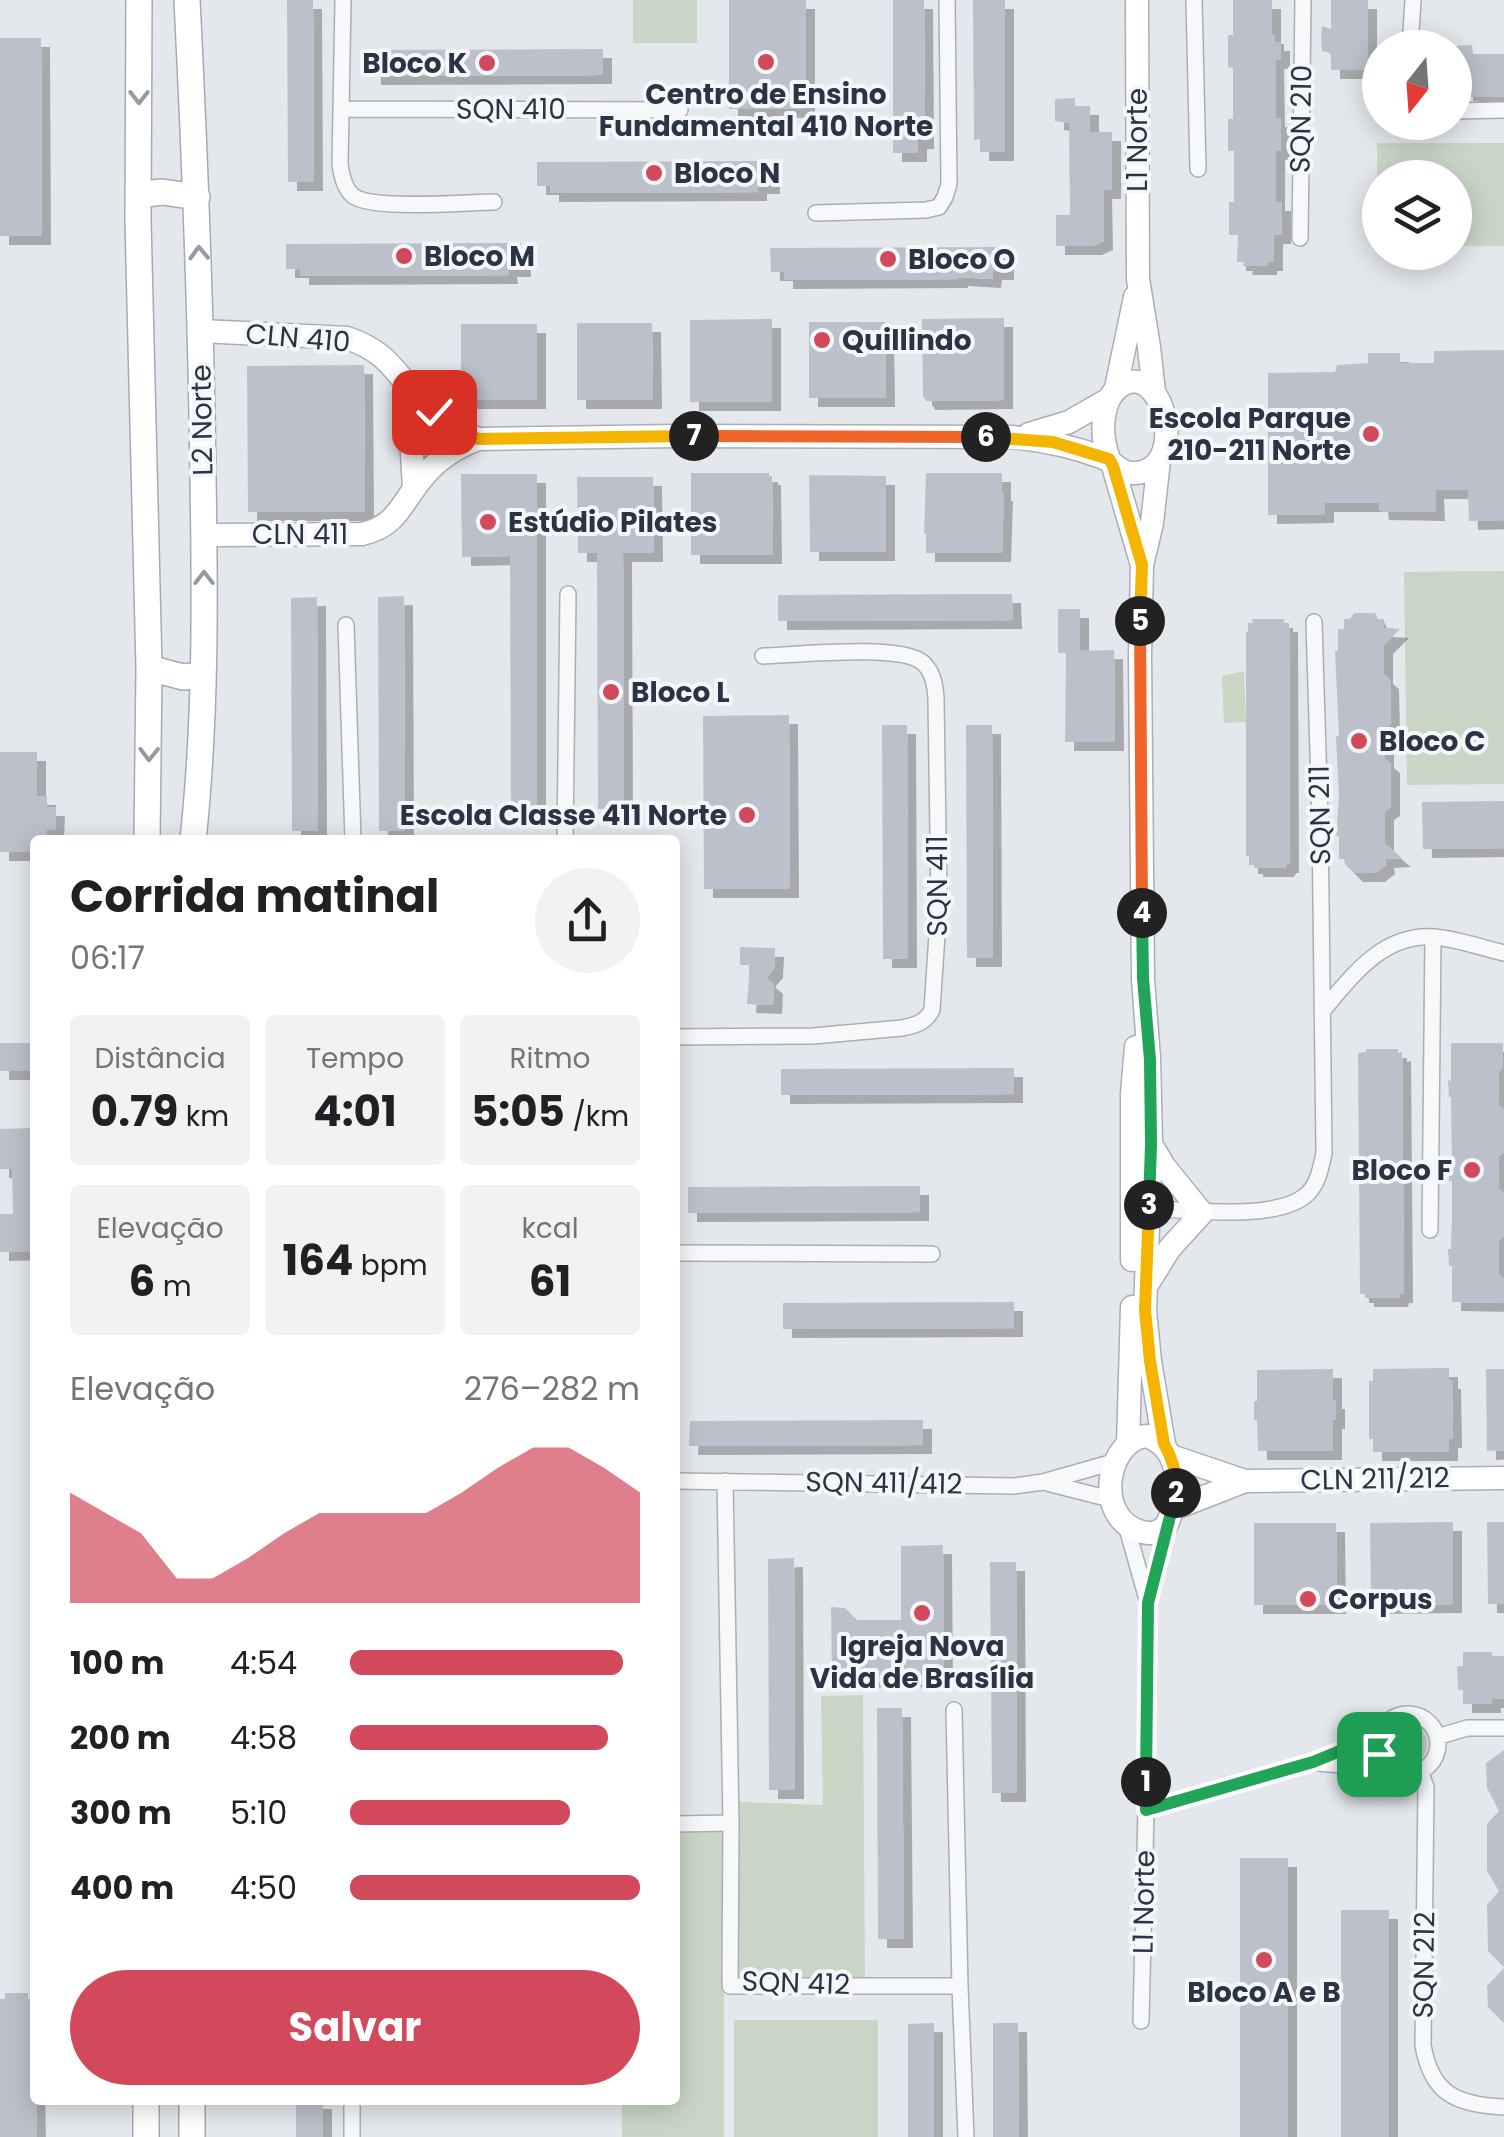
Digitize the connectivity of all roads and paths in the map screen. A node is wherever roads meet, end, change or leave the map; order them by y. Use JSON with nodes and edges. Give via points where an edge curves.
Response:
{"nodes":[{"id":1,"x":139,"y":0,"type":"edge"},
{"id":2,"x":187,"y":0,"type":"edge"},
{"id":3,"x":343,"y":0,"type":"edge"},
{"id":4,"x":946,"y":0,"type":"edge"},
{"id":5,"x":1137,"y":0,"type":"edge"},
{"id":6,"x":1194,"y":0,"type":"edge"},
{"id":7,"x":1302,"y":0,"type":"edge"},
{"id":8,"x":1413,"y":0,"type":"edge"},
{"id":9,"x":1411,"y":30,"type":"edge"},
{"id":10,"x":341,"y":109,"type":"junction"},
{"id":11,"x":680,"y":110,"type":"dead end"},
{"id":12,"x":1472,"y":110,"type":"edge"},
{"id":13,"x":1504,"y":110,"type":"edge"},
{"id":14,"x":1198,"y":169,"type":"dead end"},
{"id":15,"x":138,"y":195,"type":"junction"},
{"id":16,"x":197,"y":197,"type":"junction"},
{"id":17,"x":494,"y":202,"type":"dead end"},
{"id":18,"x":816,"y":213,"type":"dead end"},
{"id":19,"x":1300,"y":238,"type":"dead end"},
{"id":20,"x":1138,"y":279,"type":"junction"},
{"id":21,"x":201,"y":331,"type":"junction"},
{"id":22,"x":408,"y":386,"type":"junction"},
{"id":23,"x":1154,"y":392,"type":"junction"},
{"id":24,"x":1112,"y":394,"type":"junction"},
{"id":25,"x":1010,"y":438,"type":"junction"},
{"id":26,"x":478,"y":439,"type":"junction"},
{"id":27,"x":1158,"y":460,"type":"junction"},
{"id":28,"x":1111,"y":463,"type":"junction"},
{"id":29,"x":414,"y":488,"type":"junction"},
{"id":30,"x":204,"y":535,"type":"junction"},
{"id":31,"x":1142,"y":565,"type":"junction"},
{"id":32,"x":568,"y":594,"type":"dead end"},
{"id":33,"x":1314,"y":622,"type":"dead end"},
{"id":34,"x":346,"y":625,"type":"dead end"},
{"id":35,"x":763,"y":656,"type":"dead end"},
{"id":36,"x":149,"y":668,"type":"junction"},
{"id":37,"x":203,"y":675,"type":"junction"},
{"id":38,"x":147,"y":835,"type":"edge"},
{"id":39,"x":193,"y":835,"type":"edge"},
{"id":40,"x":352,"y":835,"type":"edge"},
{"id":41,"x":565,"y":835,"type":"edge"},
{"id":42,"x":1433,"y":937,"type":"junction"},
{"id":43,"x":1504,"y":953,"type":"edge"},
{"id":44,"x":1143,"y":978,"type":"junction"},
{"id":45,"x":1324,"y":1009,"type":"junction"},
{"id":46,"x":680,"y":1038,"type":"edge"},
{"id":47,"x":1151,"y":1144,"type":"junction"},
{"id":48,"x":1140,"y":1208,"type":"junction"},
{"id":49,"x":1202,"y":1213,"type":"junction"},
{"id":50,"x":1430,"y":1230,"type":"dead end"},
{"id":51,"x":680,"y":1253,"type":"edge"},
{"id":52,"x":932,"y":1254,"type":"dead end"},
{"id":53,"x":1146,"y":1285,"type":"junction"},
{"id":54,"x":1167,"y":1450,"type":"junction"},
{"id":55,"x":1122,"y":1452,"type":"junction"},
{"id":56,"x":1504,"y":1478,"type":"edge"},
{"id":57,"x":680,"y":1481,"type":"edge"},
{"id":58,"x":725,"y":1481,"type":"junction"},
{"id":59,"x":1245,"y":1481,"type":"junction"},
{"id":60,"x":1044,"y":1482,"type":"junction"},
{"id":61,"x":1110,"y":1499,"type":"junction"},
{"id":62,"x":1170,"y":1518,"type":"junction"},
{"id":63,"x":1126,"y":1524,"type":"junction"},
{"id":64,"x":1148,"y":1603,"type":"junction"},
{"id":65,"x":954,"y":1710,"type":"dead end"},
{"id":66,"x":1504,"y":1728,"type":"edge"},
{"id":67,"x":1379,"y":1735,"type":"junction"},
{"id":68,"x":1437,"y":1737,"type":"junction"},
{"id":69,"x":1313,"y":1762,"type":"junction"},
{"id":70,"x":1392,"y":1769,"type":"junction"},
{"id":71,"x":1420,"y":1771,"type":"junction"},
{"id":72,"x":1146,"y":1810,"type":"junction"},
{"id":73,"x":731,"y":1823,"type":"junction"},
{"id":74,"x":680,"y":1824,"type":"edge"},
{"id":75,"x":960,"y":1986,"type":"junction"},
{"id":76,"x":1141,"y":2021,"type":"dead end"},
{"id":77,"x":146,"y":2105,"type":"edge"},
{"id":78,"x":192,"y":2105,"type":"edge"},
{"id":79,"x":352,"y":2105,"type":"edge"},
{"id":80,"x":1504,"y":2107,"type":"edge"},
{"id":81,"x":146,"y":2137,"type":"edge"},
{"id":82,"x":192,"y":2137,"type":"edge"},
{"id":83,"x":352,"y":2137,"type":"edge"},
{"id":84,"x":966,"y":2137,"type":"edge"}],
"edges":[{"from":1,"to":15,"type":"main road","one_way":true},
{"from":2,"to":16,"type":"main road","name":"L2 Norte"},
{"from":3,"to":10,"type":"street"},
{"from":4,"to":18,"type":"street","via":[[946,197],[926,210]]},
{"from":5,"to":20,"type":"street","name":"L1 Norte"},
{"from":6,"to":14,"type":"street"},
{"from":7,"to":19,"type":"street","name":"SQN 210"},
{"from":8,"to":9,"type":"street"},
{"from":10,"to":11,"type":"street","name":"SQN 410"},
{"from":10,"to":17,"type":"street","via":[[340,166],[351,194],[381,204]]},
{"from":12,"to":13,"type":"street"},
{"from":15,"to":16,"type":"main road"},
{"from":15,"to":36,"type":"main road"},
{"from":21,"to":16,"type":"main road","name":"L2 Norte","one_way":true},
{"from":20,"to":23,"type":"street","name":"L1 Norte"},
{"from":20,"to":24,"type":"street","name":"L1 Norte"},
{"from":21,"to":22,"type":"street","name":"CLN 410","via":[[347,338],[376,350]]},
{"from":21,"to":30,"type":"main road","name":"L2 Norte"},
{"from":22,"to":26,"type":"street","name":"CLN 410","via":[[440,418]]},
{"from":22,"to":29,"type":"street"},
{"from":23,"to":24,"type":"street","via":[[1134,381]]},
{"from":23,"to":27,"type":"street","via":[[1166,432]]},
{"from":24,"to":25,"type":"street","via":[[1070,422]]},
{"from":24,"to":28,"type":"street","via":[[1103,434]]},
{"from":25,"to":26,"type":"street"},
{"from":25,"to":28,"type":"street","via":[[1053,442]]},
{"from":26,"to":29,"type":"street","name":"CLN 411","via":[[452,450]]},
{"from":27,"to":28,"type":"street","via":[[1136,474]]},
{"from":27,"to":31,"type":"street"},
{"from":28,"to":31,"type":"street"},
{"from":29,"to":30,"type":"street","name":"CLN 411","via":[[390,523],[374,532]]},
{"from":37,"to":30,"type":"main road","name":"L2 Norte","one_way":true},
{"from":31,"to":44,"type":"street"},
{"from":32,"to":41,"type":"street"},
{"from":33,"to":45,"type":"street","name":"SQN 211"},
{"from":34,"to":40,"type":"street"},
{"from":35,"to":46,"type":"street","name":"SQN 411","via":[[889,652],[910,655],[930,670],[936,698],[938,904],[932,1010],[928,1019],[902,1028]]},
{"from":36,"to":37,"type":"main road","via":[[183,678]]},
{"from":36,"to":38,"type":"main road","one_way":true},
{"from":37,"to":39,"type":"main road","name":"L2 Norte"},
{"from":42,"to":43,"type":"street"},
{"from":42,"to":45,"type":"street","via":[[1379,951]]},
{"from":42,"to":50,"type":"street"},
{"from":44,"to":47,"type":"street"},
{"from":44,"to":48,"type":"street","via":[[1132,1094]]},
{"from":45,"to":49,"type":"street","name":"SQN 211","via":[[1324,1153],[1313,1186],[1286,1206]]},
{"from":47,"to":48,"type":"street"},
{"from":47,"to":49,"type":"street"},
{"from":48,"to":49,"type":"street","name":"SQN 211"},
{"from":48,"to":53,"type":"street"},
{"from":48,"to":55,"type":"street"},
{"from":49,"to":53,"type":"street"},
{"from":51,"to":52,"type":"street"},
{"from":53,"to":54,"type":"street","via":[[1150,1361]]},
{"from":54,"to":55,"type":"street","via":[[1147,1436]]},
{"from":54,"to":59,"type":"street","name":"CLN 211/212"},
{"from":54,"to":62,"type":"street","via":[[1176,1482]]},
{"from":55,"to":60,"type":"street","name":"SQN 411/412"},
{"from":55,"to":61,"type":"street"},
{"from":56,"to":59,"type":"street","name":"CLN 211/212"},
{"from":57,"to":58,"type":"street"},
{"from":58,"to":60,"type":"street","name":"SQN 411/412"},
{"from":58,"to":73,"type":"street","name":"SQN 412"},
{"from":59,"to":62,"type":"street","name":"CLN 211/212"},
{"from":60,"to":61,"type":"street","name":"SQN 411/412"},
{"from":61,"to":63,"type":"street"},
{"from":62,"to":63,"type":"street","via":[[1152,1534]]},
{"from":62,"to":64,"type":"street","name":"L1 Norte"},
{"from":63,"to":64,"type":"street","name":"L1 Norte"},
{"from":64,"to":72,"type":"street","name":"L1 Norte"},
{"from":65,"to":75,"type":"street"},
{"from":66,"to":68,"type":"street"},
{"from":67,"to":68,"type":"street","via":[[1390,1719],[1408,1714],[1427,1720]]},
{"from":67,"to":69,"type":"street"},
{"from":67,"to":70,"type":"street","via":[[1379,1754]]},
{"from":68,"to":71,"type":"street","via":[[1433,1761]]},
{"from":69,"to":70,"type":"street"},
{"from":69,"to":72,"type":"street"},
{"from":70,"to":71,"type":"street"},
{"from":71,"to":80,"type":"street","name":"SQN 212","via":[[1426,1788],[1426,2065],[1450,2096]]},
{"from":72,"to":76,"type":"street","name":"L1 Norte"},
{"from":73,"to":74,"type":"street"},
{"from":73,"to":75,"type":"street","name":"SQN 412","via":[[730,1986]]},
{"from":75,"to":84,"type":"street"},
{"from":77,"to":81,"type":"main road"},
{"from":78,"to":82,"type":"main road"},
{"from":79,"to":83,"type":"street"}]}
